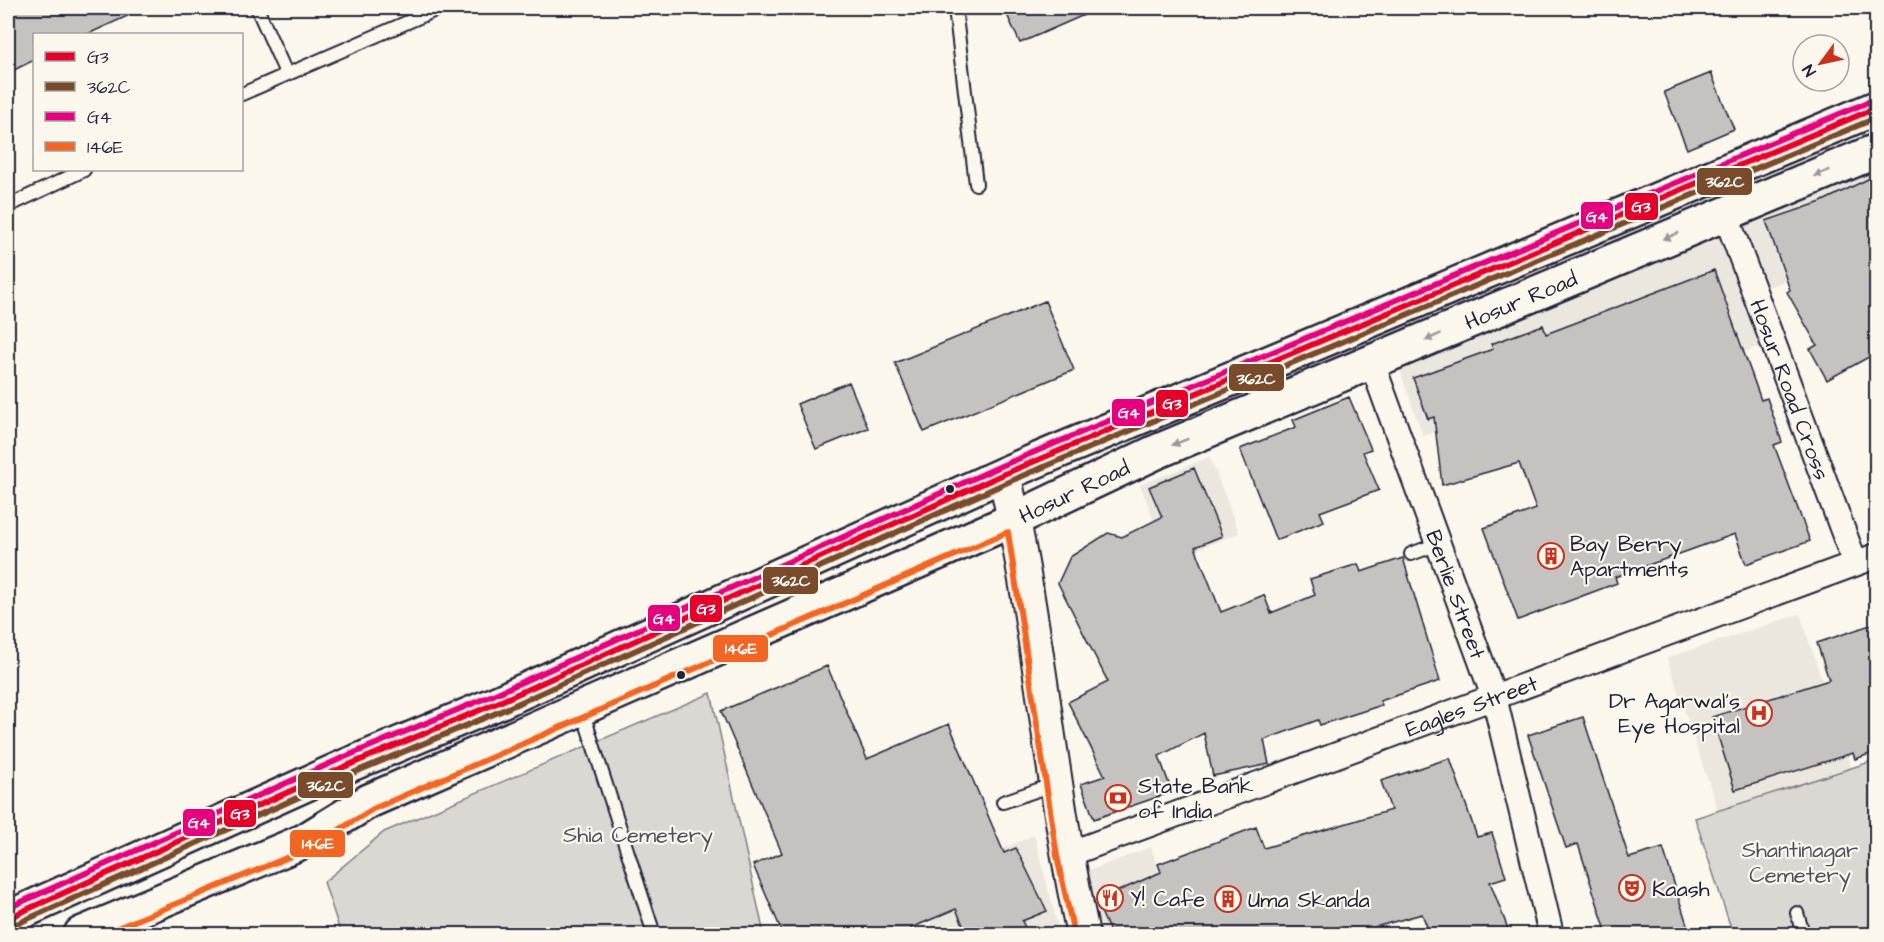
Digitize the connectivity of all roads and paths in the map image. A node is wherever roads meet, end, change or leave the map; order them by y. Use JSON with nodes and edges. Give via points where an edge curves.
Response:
{"nodes":[{"id":1,"x":256,"y":8,"type":"edge"},
{"id":2,"x":440,"y":8,"type":"edge"},
{"id":3,"x":955,"y":8,"type":"edge"},
{"id":4,"x":286,"y":73,"type":"junction"},
{"id":5,"x":243,"y":94,"type":"edge"},
{"id":6,"x":1876,"y":108,"type":"edge"},
{"id":7,"x":1876,"y":151,"type":"edge"},
{"id":8,"x":82,"y":171,"type":"edge"},
{"id":9,"x":976,"y":184,"type":"dead end"},
{"id":10,"x":8,"y":206,"type":"edge"},
{"id":11,"x":1725,"y":213,"type":"junction"},
{"id":12,"x":1372,"y":363,"type":"junction"},
{"id":13,"x":1004,"y":474,"type":"junction"},
{"id":14,"x":1015,"y":519,"type":"junction"},
{"id":15,"x":1438,"y":544,"type":"junction"},
{"id":16,"x":1411,"y":554,"type":"dead end"},
{"id":17,"x":1866,"y":560,"type":"edge"},
{"id":18,"x":1494,"y":697,"type":"junction"},
{"id":19,"x":582,"y":710,"type":"junction"},
{"id":20,"x":1056,"y":784,"type":"junction"},
{"id":21,"x":1003,"y":802,"type":"dead end"},
{"id":22,"x":1066,"y":855,"type":"junction"},
{"id":23,"x":1797,"y":913,"type":"dead end"},
{"id":24,"x":8,"y":918,"type":"edge"},
{"id":25,"x":81,"y":934,"type":"edge"},
{"id":26,"x":654,"y":934,"type":"edge"},
{"id":27,"x":1083,"y":934,"type":"edge"},
{"id":28,"x":1551,"y":934,"type":"edge"},
{"id":29,"x":1803,"y":934,"type":"edge"}],
"edges":[{"from":1,"to":4,"type":"lane"},
{"from":2,"to":4,"type":"lane"},
{"from":3,"to":9,"type":"lane"},
{"from":4,"to":5,"type":"lane"},
{"from":6,"to":13,"type":"main road","name":"Hosur Road"},
{"from":7,"to":11,"type":"main road","name":"Hosur Road","one_way":true},
{"from":8,"to":10,"type":"lane"},
{"from":11,"to":12,"type":"main road","name":"Hosur Road","one_way":true},
{"from":11,"to":17,"type":"street","name":"Hosur Road Cross"},
{"from":12,"to":14,"type":"main road","name":"Hosur Road","one_way":true,"via":[[1156,452]]},
{"from":12,"to":15,"type":"street","name":"Berlie Street"},
{"from":13,"to":14,"type":"street"},
{"from":13,"to":24,"type":"main road","name":"Hosur Road"},
{"from":14,"to":19,"type":"main road","name":"Hosur Road"},
{"from":14,"to":20,"type":"street"},
{"from":15,"to":16,"type":"lane"},
{"from":15,"to":18,"type":"street","name":"Berlie Street"},
{"from":17,"to":18,"type":"street","name":"Eagles Street"},
{"from":18,"to":22,"type":"street","name":"Eagles Street"},
{"from":18,"to":28,"type":"street","name":"Berlie Street"},
{"from":19,"to":25,"type":"main road","name":"Hosur Road","via":[[369,801],[304,841]]},
{"from":19,"to":26,"type":"lane"},
{"from":20,"to":21,"type":"lane"},
{"from":20,"to":22,"type":"street"},
{"from":22,"to":27,"type":"street"},
{"from":23,"to":29,"type":"lane"}]}
